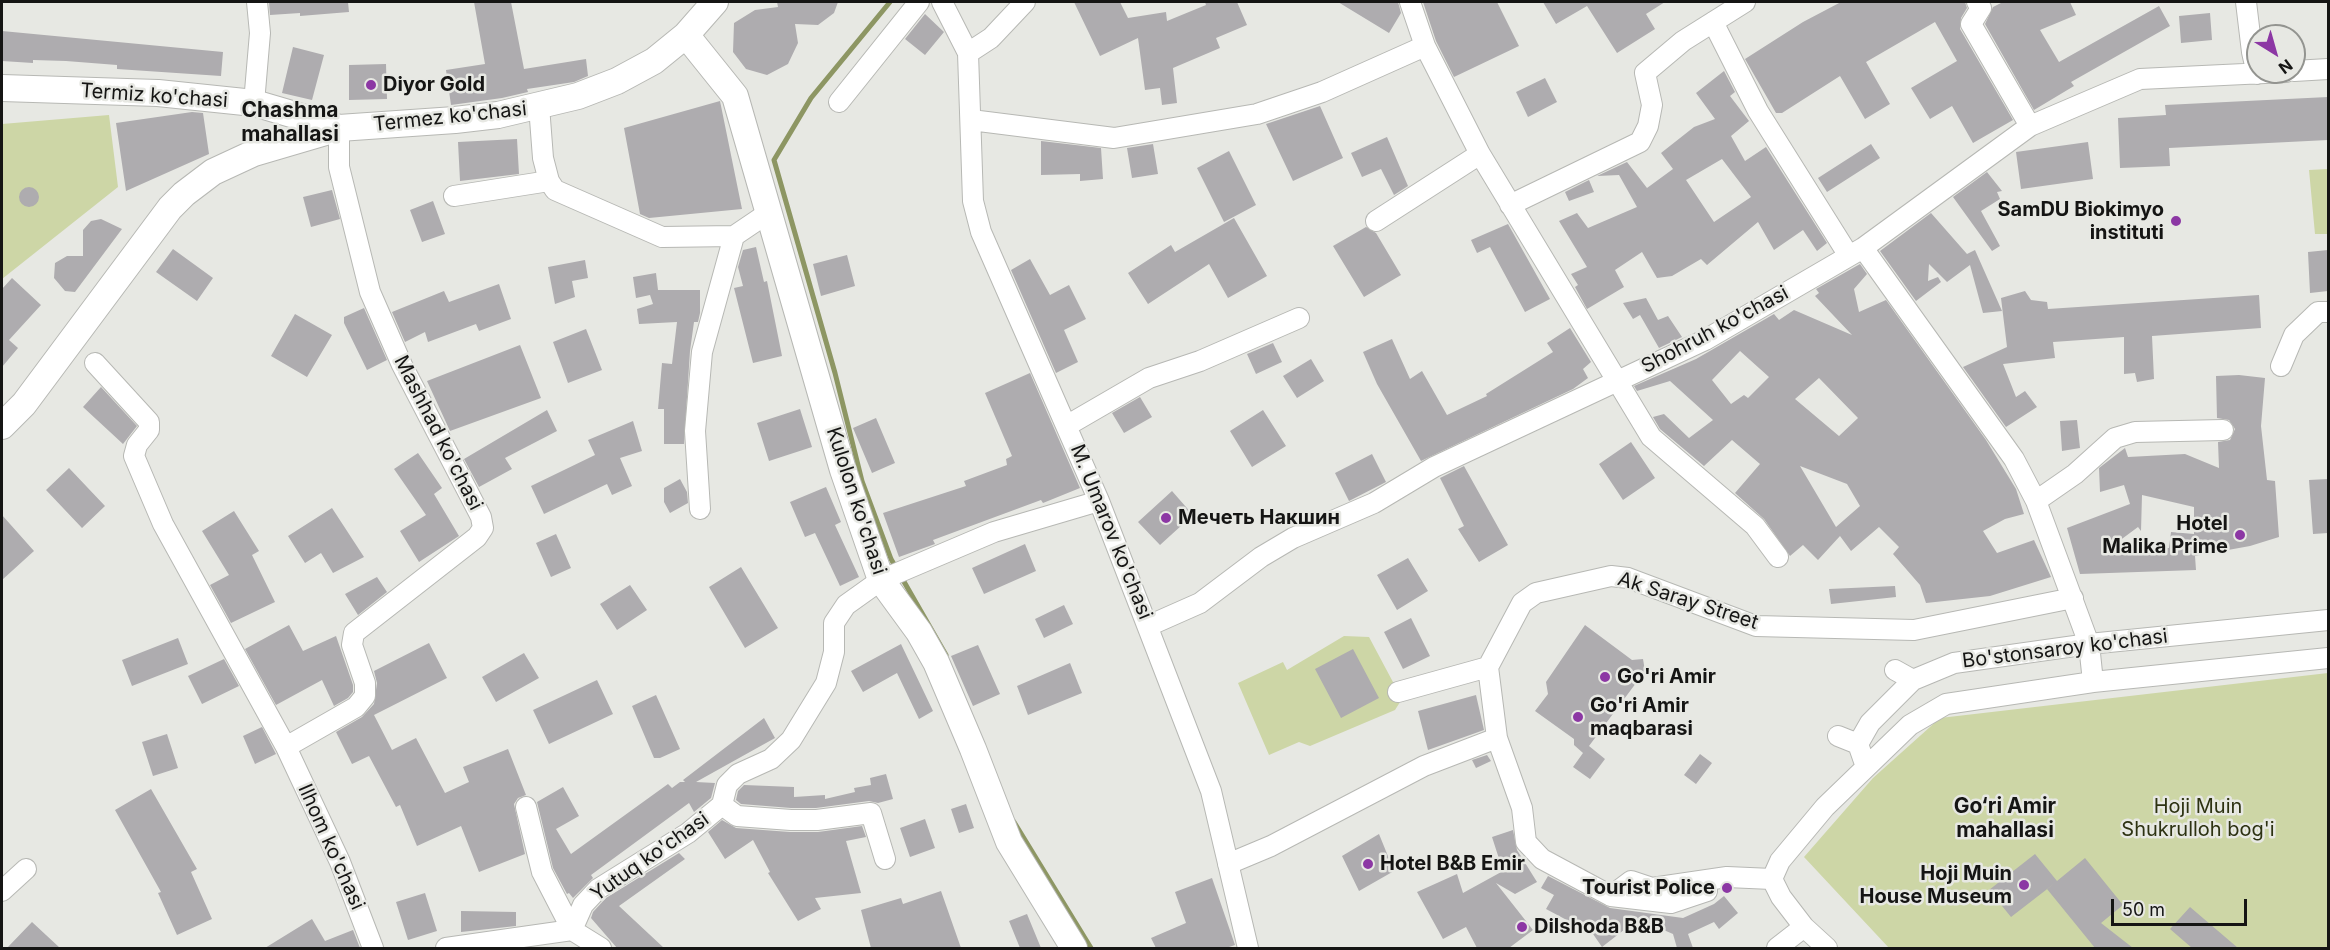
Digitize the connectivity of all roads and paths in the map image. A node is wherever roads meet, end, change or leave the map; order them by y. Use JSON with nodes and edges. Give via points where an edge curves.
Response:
{"nodes":[{"id":1,"x":257,"y":2,"type":"edge"},
{"id":2,"x":715,"y":2,"type":"edge"},
{"id":3,"x":919,"y":2,"type":"edge"},
{"id":4,"x":942,"y":2,"type":"edge"},
{"id":5,"x":1025,"y":2,"type":"edge"},
{"id":6,"x":1410,"y":2,"type":"edge"},
{"id":7,"x":1745,"y":2,"type":"edge"},
{"id":8,"x":1977,"y":2,"type":"edge"},
{"id":9,"x":2246,"y":2,"type":"edge"},
{"id":10,"x":1713,"y":22,"type":"junction"},
{"id":11,"x":2249,"y":24,"type":"edge"},
{"id":12,"x":686,"y":35,"type":"junction"},
{"id":13,"x":1425,"y":46,"type":"junction"},
{"id":14,"x":968,"y":53,"type":"junction"},
{"id":15,"x":2328,"y":69,"type":"edge"},
{"id":16,"x":2306,"y":70,"type":"edge"},
{"id":17,"x":2246,"y":75,"type":"edge"},
{"id":18,"x":2,"y":88,"type":"edge"},
{"id":19,"x":838,"y":102,"type":"dead end"},
{"id":20,"x":254,"y":103,"type":"junction"},
{"id":21,"x":539,"y":106,"type":"junction"},
{"id":22,"x":971,"y":120,"type":"junction"},
{"id":23,"x":2030,"y":126,"type":"junction"},
{"id":24,"x":339,"y":128,"type":"junction"},
{"id":25,"x":254,"y":153,"type":"junction"},
{"id":26,"x":1480,"y":154,"type":"junction"},
{"id":27,"x":549,"y":181,"type":"junction"},
{"id":28,"x":454,"y":196,"type":"dead end"},
{"id":29,"x":1510,"y":205,"type":"junction"},
{"id":30,"x":768,"y":213,"type":"junction"},
{"id":31,"x":1376,"y":221,"type":"dead end"},
{"id":32,"x":734,"y":236,"type":"junction"},
{"id":33,"x":1856,"y":252,"type":"junction"},
{"id":34,"x":2328,"y":312,"type":"edge"},
{"id":35,"x":1299,"y":318,"type":"dead end"},
{"id":36,"x":95,"y":363,"type":"dead end"},
{"id":37,"x":2281,"y":366,"type":"dead end"},
{"id":38,"x":1618,"y":381,"type":"junction"},
{"id":39,"x":2,"y":423,"type":"edge"},
{"id":40,"x":1068,"y":425,"type":"junction"},
{"id":41,"x":2223,"y":430,"type":"dead end"},
{"id":42,"x":1099,"y":501,"type":"junction"},
{"id":43,"x":2036,"y":501,"type":"junction"},
{"id":44,"x":700,"y":509,"type":"dead end"},
{"id":45,"x":1778,"y":557,"type":"dead end"},
{"id":46,"x":893,"y":575,"type":"junction"},
{"id":47,"x":2073,"y":598,"type":"junction"},
{"id":48,"x":2328,"y":620,"type":"edge"},
{"id":49,"x":1148,"y":626,"type":"junction"},
{"id":50,"x":2089,"y":644,"type":"junction"},
{"id":51,"x":2328,"y":658,"type":"edge"},
{"id":52,"x":1488,"y":667,"type":"junction"},
{"id":53,"x":2093,"y":682,"type":"junction"},
{"id":54,"x":1398,"y":692,"type":"dead end"},
{"id":55,"x":1838,"y":736,"type":"dead end"},
{"id":56,"x":1497,"y":738,"type":"junction"},
{"id":57,"x":1858,"y":744,"type":"junction"},
{"id":58,"x":286,"y":747,"type":"junction"},
{"id":59,"x":1866,"y":767,"type":"junction"},
{"id":60,"x":722,"y":805,"type":"junction"},
{"id":61,"x":526,"y":807,"type":"dead end"},
{"id":62,"x":885,"y":859,"type":"dead end"},
{"id":63,"x":1228,"y":864,"type":"junction"},
{"id":64,"x":26,"y":869,"type":"dead end"},
{"id":65,"x":1772,"y":879,"type":"junction"},
{"id":66,"x":2,"y":891,"type":"edge"},
{"id":67,"x":1707,"y":891,"type":"dead end"},
{"id":68,"x":1611,"y":896,"type":"junction"},
{"id":69,"x":1804,"y":927,"type":"junction"},
{"id":70,"x":572,"y":930,"type":"junction"},
{"id":71,"x":373,"y":948,"type":"edge"},
{"id":72,"x":447,"y":948,"type":"edge"},
{"id":73,"x":601,"y":948,"type":"edge"},
{"id":74,"x":1074,"y":948,"type":"edge"},
{"id":75,"x":1248,"y":948,"type":"edge"},
{"id":76,"x":1777,"y":948,"type":"edge"},
{"id":77,"x":1827,"y":948,"type":"edge"}],
"edges":[{"from":1,"to":20,"type":"street","via":[[260,33]]},
{"from":2,"to":12,"type":"main road","name":"Termez ko'chasi"},
{"from":3,"to":19,"type":"street"},
{"from":4,"to":14,"type":"street"},
{"from":5,"to":14,"type":"street","via":[[991,38]]},
{"from":6,"to":13,"type":"street"},
{"from":7,"to":10,"type":"street"},
{"from":8,"to":23,"type":"street","via":[[1981,8],[1971,24]]},
{"from":9,"to":11,"type":"street"},
{"from":10,"to":29,"type":"street","via":[[1645,73],[1652,105],[1640,142]]},
{"from":10,"to":33,"type":"street","via":[[1758,111]]},
{"from":12,"to":21,"type":"main road","name":"Termez ko'chasi","via":[[654,61],[617,81]]},
{"from":12,"to":30,"type":"main road","name":"Kulolon ko'chasi","via":[[735,96]]},
{"from":13,"to":22,"type":"street","via":[[1322,92],[1257,114],[1114,138]]},
{"from":13,"to":26,"type":"street"},
{"from":14,"to":22,"type":"street","name":"M. Umarov ko'chasi"},
{"from":15,"to":16,"type":"street"},
{"from":17,"to":23,"type":"street","name":"Shohruh ko'chasi","via":[[2140,80]]},
{"from":18,"to":20,"type":"main road","name":"Termiz ko'chasi","via":[[158,93]]},
{"from":20,"to":24,"type":"main road","name":"Termiz ko'chasi"},
{"from":20,"to":25,"type":"main road","via":[[264,117],[266,130]]},
{"from":21,"to":24,"type":"main road","name":"Termez ko'chasi","via":[[455,120]]},
{"from":21,"to":27,"type":"street"},
{"from":22,"to":40,"type":"street","name":"M. Umarov ko'chasi","via":[[973,201],[981,231]]},
{"from":23,"to":33,"type":"street","name":"Shohruh ko'chasi"},
{"from":24,"to":25,"type":"main road"},
{"from":24,"to":58,"type":"street","name":"Mashhad ko'chasi","via":[[339,167],[370,292],[483,528],[477,537],[354,633],[352,645],[365,696],[356,707]]},
{"from":25,"to":39,"type":"main road","via":[[213,172],[170,208],[24,404]]},
{"from":26,"to":29,"type":"street"},
{"from":26,"to":31,"type":"street"},
{"from":27,"to":28,"type":"street"},
{"from":27,"to":32,"type":"street","via":[[555,190],[662,237]]},
{"from":29,"to":38,"type":"street"},
{"from":30,"to":32,"type":"street"},
{"from":30,"to":46,"type":"main road","name":"Kulolon ko'chasi","via":[[843,470]]},
{"from":32,"to":44,"type":"street","via":[[702,352],[695,432]]},
{"from":33,"to":38,"type":"street","name":"Shohruh ko'chasi","via":[[1705,340]]},
{"from":33,"to":43,"type":"street","via":[[2014,459]]},
{"from":34,"to":37,"type":"street","via":[[2318,312],[2294,335]]},
{"from":35,"to":40,"type":"street","via":[[1200,361],[1149,378]]},
{"from":36,"to":58,"type":"street","name":"Ilhom ko'chasi","via":[[149,422],[149,430],[136,445],[134,456],[162,524]]},
{"from":38,"to":45,"type":"street","via":[[1651,437],[1755,526]]},
{"from":38,"to":49,"type":"street","name":"Shohruh ko'chasi","via":[[1434,467],[1374,503],[1293,538],[1200,603]]},
{"from":40,"to":42,"type":"street","name":"M. Umarov ko'chasi"},
{"from":41,"to":43,"type":"street","via":[[2135,432],[2115,438],[2075,474]]},
{"from":42,"to":46,"type":"street","name":"Yutuq ko'chasi","via":[[994,532]]},
{"from":42,"to":49,"type":"street","name":"M. Umarov ko'chasi"},
{"from":43,"to":47,"type":"street"},
{"from":46,"to":60,"type":"street","name":"Yutuq ko'chasi","via":[[846,605],[834,623],[834,652],[826,683],[791,740],[771,759],[727,785]]},
{"from":46,"to":74,"type":"main road","name":"Kulolon ko'chasi","via":[[936,662],[1009,842]]},
{"from":47,"to":50,"type":"street"},
{"from":47,"to":52,"type":"street","name":"Ak Saray Street","via":[[1914,630],[1756,626],[1628,578],[1611,576],[1536,593],[1522,603]]},
{"from":48,"to":50,"type":"street","name":"Bo'stonsaroy ko'chasi"},
{"from":49,"to":63,"type":"street","name":"M. Umarov ko'chasi","via":[[1211,791]]},
{"from":50,"to":53,"type":"street"},
{"from":50,"to":57,"type":"street","name":"Bo'stonsaroy ko'chasi","via":[[1954,663],[1904,675]]},
{"from":51,"to":53,"type":"street","name":"Bo'stonsaroy ko'chasi"},
{"from":52,"to":54,"type":"street"},
{"from":52,"to":56,"type":"street"},
{"from":53,"to":59,"type":"street","name":"Bo'stonsaroy ko'chasi","via":[[1946,704],[1910,725]]},
{"from":55,"to":57,"type":"street"},
{"from":56,"to":63,"type":"street","via":[[1425,766],[1271,846]]},
{"from":56,"to":68,"type":"street","via":[[1522,808],[1527,842],[1542,860]]},
{"from":57,"to":59,"type":"street"},
{"from":58,"to":71,"type":"street","name":"Ilhom ko'chasi","via":[[340,862]]},
{"from":59,"to":65,"type":"street","name":"Bo'stonsaroy ko'chasi","via":[[1804,831],[1780,861]]},
{"from":60,"to":62,"type":"street","via":[[737,816],[791,820],[871,813]]},
{"from":60,"to":70,"type":"street","name":"Yutuq ko'chasi","via":[[688,833],[598,889],[583,905]]},
{"from":61,"to":70,"type":"street","via":[[542,872]]},
{"from":63,"to":75,"type":"street","name":"M. Umarov ko'chasi"},
{"from":64,"to":66,"type":"street"},
{"from":65,"to":68,"type":"street","via":[[1727,878],[1652,888],[1631,881]]},
{"from":65,"to":69,"type":"street"},
{"from":67,"to":68,"type":"street","via":[[1671,903]]},
{"from":69,"to":76,"type":"street"},
{"from":69,"to":77,"type":"street"},
{"from":70,"to":72,"type":"street"},
{"from":70,"to":73,"type":"street"}]}
